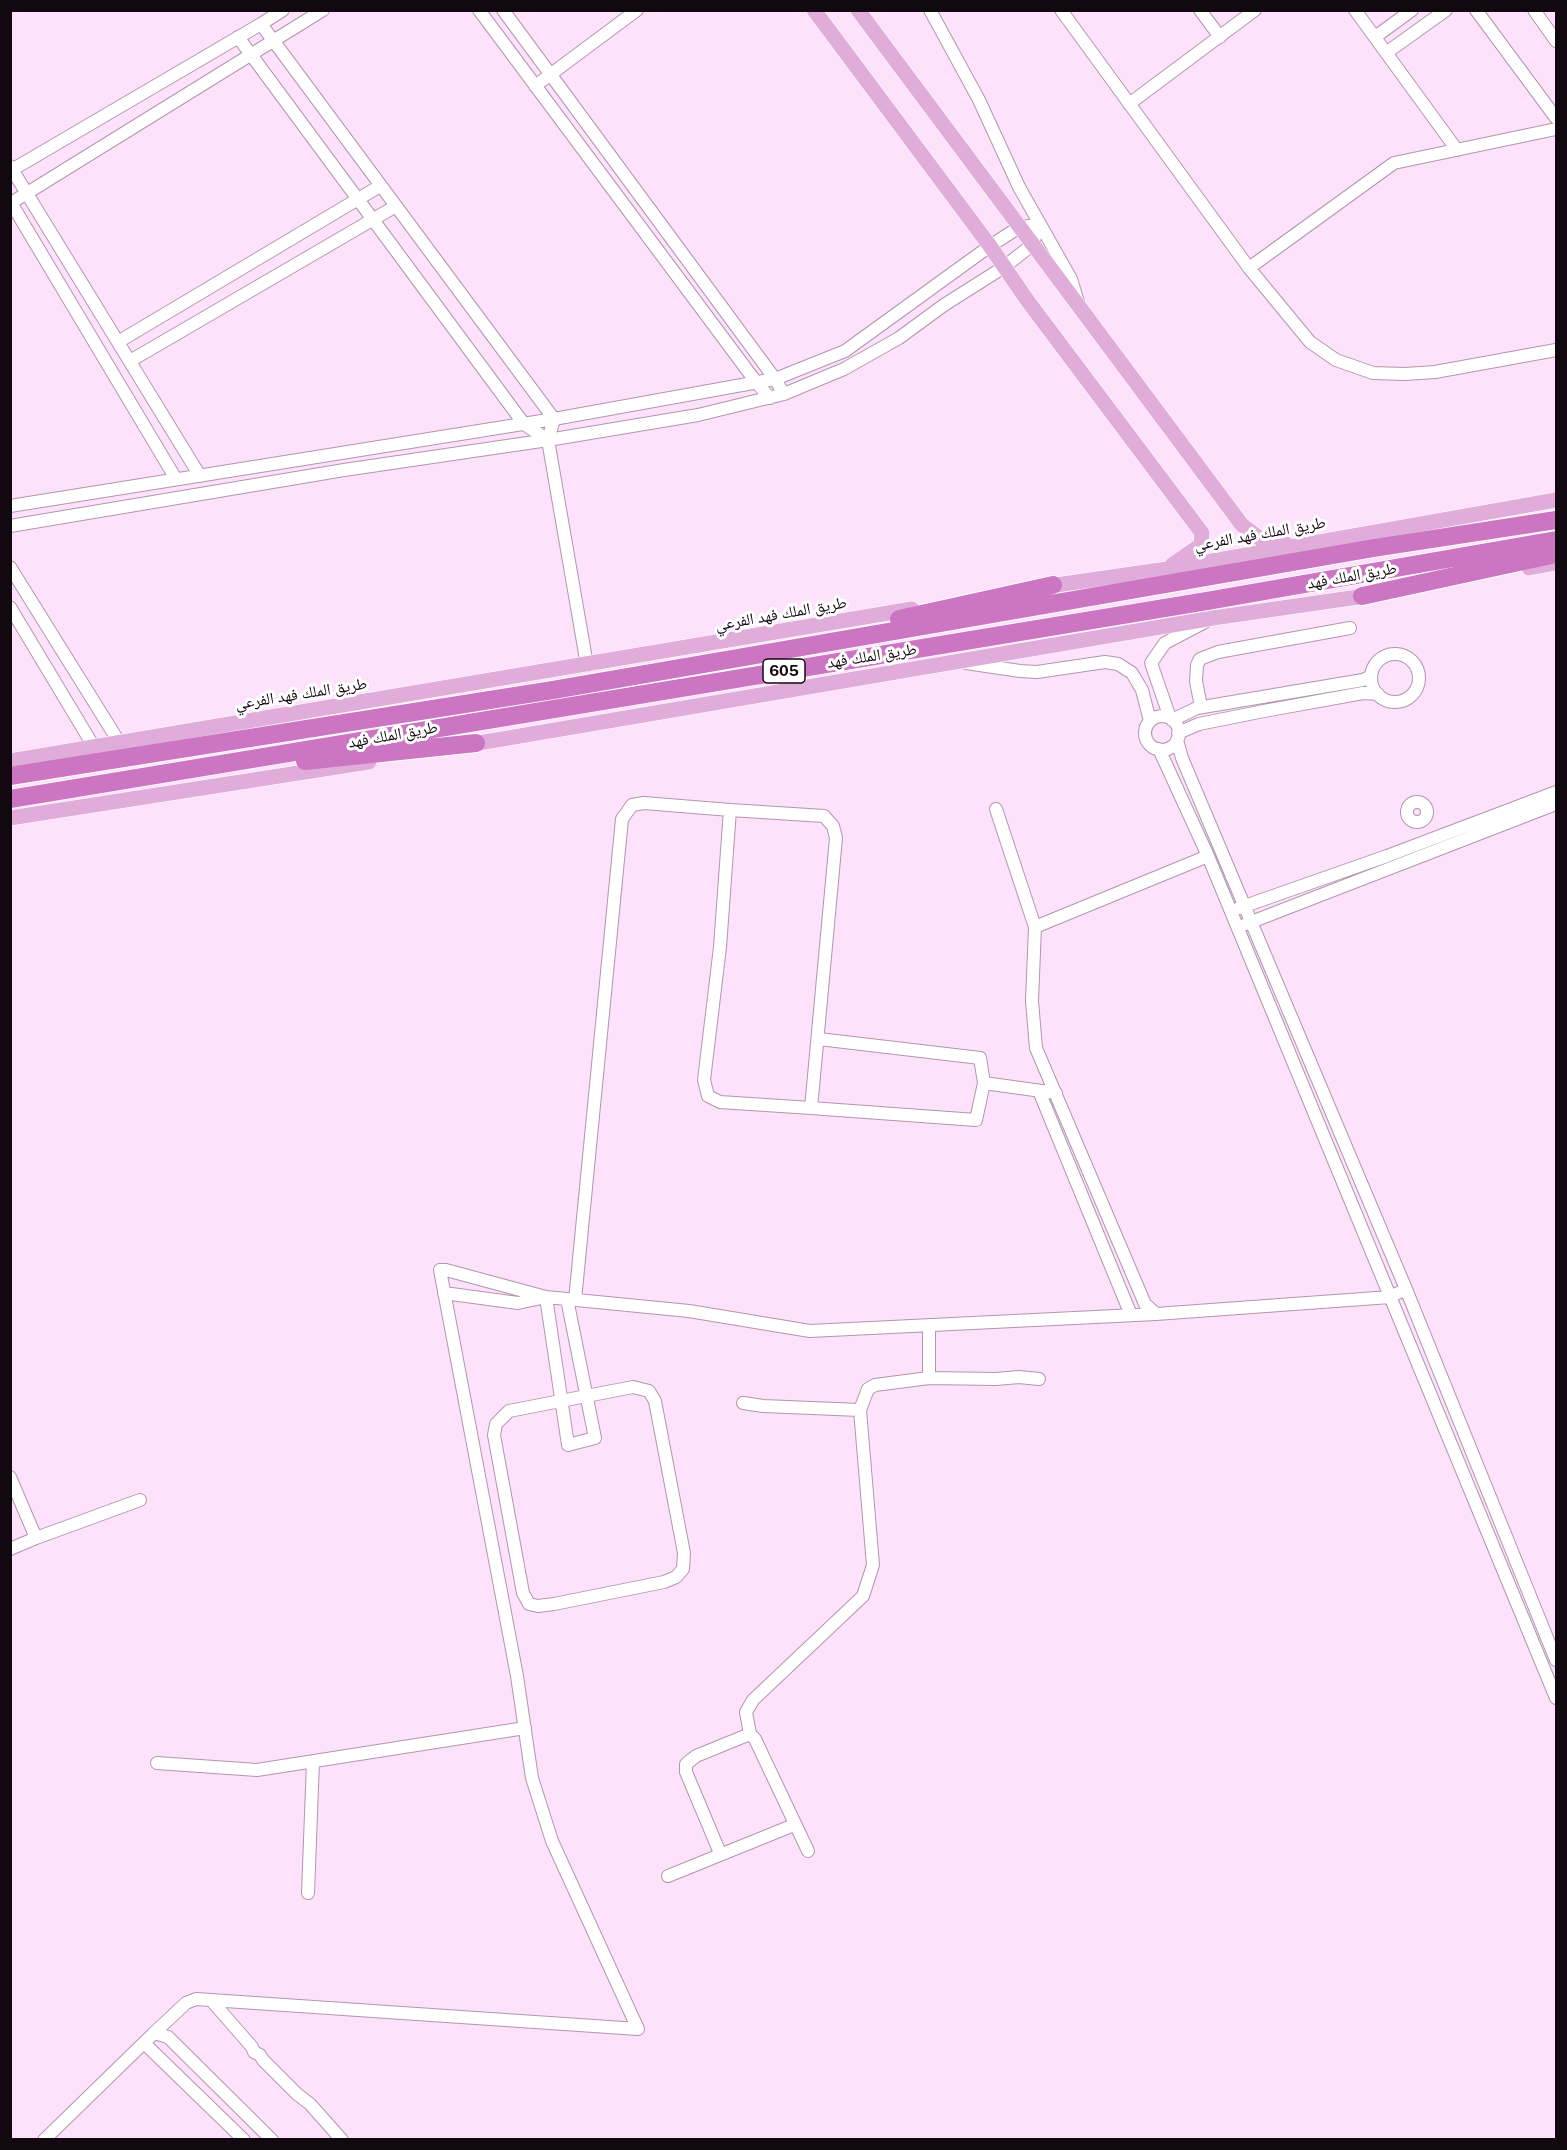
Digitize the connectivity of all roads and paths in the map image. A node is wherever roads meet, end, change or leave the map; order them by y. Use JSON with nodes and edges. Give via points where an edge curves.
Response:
{"nodes":[{"id":1,"x":283,"y":10,"type":"edge"},
{"id":2,"x":323,"y":10,"type":"edge"},
{"id":3,"x":479,"y":10,"type":"edge"},
{"id":4,"x":503,"y":10,"type":"edge"},
{"id":5,"x":637,"y":10,"type":"edge"},
{"id":6,"x":814,"y":10,"type":"edge"},
{"id":7,"x":858,"y":10,"type":"edge"},
{"id":8,"x":930,"y":10,"type":"edge"},
{"id":9,"x":1061,"y":10,"type":"edge"},
{"id":10,"x":1200,"y":10,"type":"edge"},
{"id":11,"x":1255,"y":10,"type":"edge"},
{"id":12,"x":1355,"y":10,"type":"edge"},
{"id":13,"x":1412,"y":10,"type":"edge"},
{"id":14,"x":1446,"y":10,"type":"edge"},
{"id":15,"x":1476,"y":10,"type":"edge"},
{"id":16,"x":1534,"y":10,"type":"edge"},
{"id":17,"x":261,"y":24,"type":"junction"},
{"id":18,"x":1220,"y":37,"type":"junction"},
{"id":19,"x":1375,"y":37,"type":"junction"},
{"id":20,"x":238,"y":38,"type":"junction"},
{"id":21,"x":273,"y":41,"type":"junction"},
{"id":22,"x":1557,"y":41,"type":"edge"},
{"id":23,"x":1386,"y":53,"type":"junction"},
{"id":24,"x":251,"y":55,"type":"junction"},
{"id":25,"x":551,"y":75,"type":"junction"},
{"id":26,"x":535,"y":86,"type":"junction"},
{"id":27,"x":1130,"y":104,"type":"junction"},
{"id":28,"x":1557,"y":118,"type":"edge"},
{"id":29,"x":1557,"y":129,"type":"edge"},
{"id":30,"x":1457,"y":150,"type":"junction"},
{"id":31,"x":11,"y":169,"type":"edge"},
{"id":32,"x":381,"y":186,"type":"junction"},
{"id":33,"x":27,"y":193,"type":"junction"},
{"id":34,"x":358,"y":199,"type":"junction"},
{"id":35,"x":11,"y":202,"type":"edge"},
{"id":36,"x":396,"y":206,"type":"junction"},
{"id":37,"x":373,"y":219,"type":"junction"},
{"id":38,"x":1040,"y":224,"type":"junction"},
{"id":39,"x":1018,"y":228,"type":"junction"},
{"id":40,"x":1032,"y":245,"type":"junction"},
{"id":41,"x":990,"y":246,"type":"junction"},
{"id":42,"x":1004,"y":267,"type":"junction"},
{"id":43,"x":1249,"y":268,"type":"junction"},
{"id":44,"x":1080,"y":306,"type":"junction"},
{"id":45,"x":118,"y":342,"type":"junction"},
{"id":46,"x":1557,"y":350,"type":"edge"},
{"id":47,"x":130,"y":361,"type":"junction"},
{"id":48,"x":775,"y":379,"type":"junction"},
{"id":49,"x":756,"y":382,"type":"junction"},
{"id":50,"x":784,"y":394,"type":"junction"},
{"id":51,"x":770,"y":398,"type":"junction"},
{"id":52,"x":554,"y":419,"type":"junction"},
{"id":53,"x":524,"y":424,"type":"junction"},
{"id":54,"x":548,"y":440,"type":"junction"},
{"id":55,"x":200,"y":476,"type":"junction"},
{"id":56,"x":177,"y":479,"type":"junction"},
{"id":57,"x":1557,"y":500,"type":"edge"},
{"id":58,"x":10,"y":506,"type":"edge"},
{"id":59,"x":1557,"y":520,"type":"edge"},
{"id":60,"x":10,"y":526,"type":"edge"},
{"id":61,"x":1557,"y":540,"type":"edge"},
{"id":62,"x":1294,"y":546,"type":"junction"},
{"id":63,"x":1557,"y":554,"type":"edge"},
{"id":64,"x":1557,"y":564,"type":"edge"},
{"id":65,"x":10,"y":567,"type":"edge"},
{"id":66,"x":1167,"y":569,"type":"junction"},
{"id":67,"x":1053,"y":585,"type":"junction"},
{"id":68,"x":1362,"y":596,"type":"junction"},
{"id":69,"x":10,"y":607,"type":"edge"},
{"id":70,"x":1213,"y":618,"type":"junction"},
{"id":71,"x":1350,"y":628,"type":"dead end"},
{"id":72,"x":956,"y":661,"type":"junction"},
{"id":73,"x":587,"y":665,"type":"junction"},
{"id":74,"x":663,"y":671,"type":"junction"},
{"id":75,"x":1371,"y":676,"type":"junction"},
{"id":76,"x":1308,"y":689,"type":"junction"},
{"id":77,"x":1378,"y":694,"type":"junction"},
{"id":78,"x":1239,"y":700,"type":"junction"},
{"id":79,"x":1310,"y":703,"type":"junction"},
{"id":80,"x":1204,"y":707,"type":"junction"},
{"id":81,"x":1242,"y":716,"type":"junction"},
{"id":82,"x":1171,"y":719,"type":"junction"},
{"id":83,"x":1150,"y":721,"type":"junction"},
{"id":84,"x":1178,"y":737,"type":"junction"},
{"id":85,"x":119,"y":742,"type":"junction"},
{"id":86,"x":476,"y":743,"type":"junction"},
{"id":87,"x":94,"y":747,"type":"junction"},
{"id":88,"x":1159,"y":749,"type":"junction"},
{"id":89,"x":10,"y":761,"type":"edge"},
{"id":90,"x":10,"y":776,"type":"edge"},
{"id":91,"x":130,"y":780,"type":"junction"},
{"id":92,"x":1557,"y":792,"type":"edge"},
{"id":93,"x":10,"y":800,"type":"edge"},
{"id":94,"x":1557,"y":804,"type":"edge"},
{"id":95,"x":996,"y":809,"type":"dead end"},
{"id":96,"x":730,"y":810,"type":"junction"},
{"id":97,"x":10,"y":818,"type":"edge"},
{"id":98,"x":1418,"y":819,"type":"dead end"},
{"id":99,"x":1426,"y":848,"type":"junction"},
{"id":100,"x":1208,"y":856,"type":"junction"},
{"id":101,"x":1246,"y":906,"type":"junction"},
{"id":102,"x":1230,"y":911,"type":"junction"},
{"id":103,"x":1252,"y":921,"type":"junction"},
{"id":104,"x":1035,"y":927,"type":"junction"},
{"id":105,"x":1237,"y":928,"type":"junction"},
{"id":106,"x":819,"y":1039,"type":"junction"},
{"id":107,"x":984,"y":1083,"type":"junction"},
{"id":108,"x":1039,"y":1091,"type":"junction"},
{"id":109,"x":1056,"y":1093,"type":"junction"},
{"id":110,"x":811,"y":1108,"type":"junction"},
{"id":111,"x":1406,"y":1289,"type":"junction"},
{"id":112,"x":444,"y":1293,"type":"junction"},
{"id":113,"x":546,"y":1297,"type":"junction"},
{"id":114,"x":1390,"y":1297,"type":"junction"},
{"id":115,"x":571,"y":1300,"type":"junction"},
{"id":116,"x":1156,"y":1314,"type":"junction"},
{"id":117,"x":1131,"y":1316,"type":"junction"},
{"id":118,"x":929,"y":1325,"type":"junction"},
{"id":119,"x":929,"y":1378,"type":"junction"},
{"id":120,"x":1039,"y":1379,"type":"dead end"},
{"id":121,"x":586,"y":1396,"type":"junction"},
{"id":122,"x":561,"y":1401,"type":"junction"},
{"id":123,"x":743,"y":1403,"type":"dead end"},
{"id":124,"x":860,"y":1410,"type":"junction"},
{"id":125,"x":10,"y":1477,"type":"edge"},
{"id":126,"x":140,"y":1500,"type":"dead end"},
{"id":127,"x":36,"y":1538,"type":"junction"},
{"id":128,"x":10,"y":1549,"type":"edge"},
{"id":129,"x":1557,"y":1660,"type":"edge"},
{"id":130,"x":1557,"y":1698,"type":"edge"},
{"id":131,"x":525,"y":1728,"type":"junction"},
{"id":132,"x":750,"y":1734,"type":"junction"},
{"id":133,"x":312,"y":1761,"type":"junction"},
{"id":134,"x":158,"y":1763,"type":"dead end"},
{"id":135,"x":794,"y":1825,"type":"junction"},
{"id":136,"x":808,"y":1851,"type":"dead end"},
{"id":137,"x":720,"y":1853,"type":"junction"},
{"id":138,"x":668,"y":1876,"type":"dead end"},
{"id":139,"x":308,"y":1893,"type":"dead end"},
{"id":140,"x":211,"y":2000,"type":"junction"},
{"id":141,"x":154,"y":2033,"type":"junction"},
{"id":142,"x":144,"y":2043,"type":"junction"},
{"id":143,"x":44,"y":2139,"type":"edge"},
{"id":144,"x":244,"y":2139,"type":"edge"},
{"id":145,"x":272,"y":2139,"type":"edge"},
{"id":146,"x":342,"y":2139,"type":"edge"}],
"edges":[{"from":1,"to":17,"type":"street"},
{"from":2,"to":21,"type":"street"},
{"from":3,"to":26,"type":"street"},
{"from":4,"to":25,"type":"street"},
{"from":5,"to":25,"type":"street"},
{"from":6,"to":41,"type":"main road"},
{"from":7,"to":39,"type":"main road"},
{"from":8,"to":38,"type":"street"},
{"from":9,"to":27,"type":"street"},
{"from":10,"to":18,"type":"street"},
{"from":11,"to":18,"type":"street"},
{"from":12,"to":19,"type":"street"},
{"from":13,"to":19,"type":"street"},
{"from":14,"to":23,"type":"street"},
{"from":15,"to":28,"type":"street"},
{"from":16,"to":22,"type":"street"},
{"from":17,"to":20,"type":"street"},
{"from":17,"to":21,"type":"street"},
{"from":18,"to":27,"type":"street"},
{"from":19,"to":23,"type":"street"},
{"from":20,"to":24,"type":"street"},
{"from":20,"to":31,"type":"street"},
{"from":21,"to":24,"type":"street"},
{"from":21,"to":32,"type":"street"},
{"from":23,"to":30,"type":"street"},
{"from":24,"to":33,"type":"street"},
{"from":24,"to":34,"type":"street"},
{"from":25,"to":26,"type":"street"},
{"from":25,"to":48,"type":"street"},
{"from":26,"to":49,"type":"street"},
{"from":27,"to":43,"type":"street"},
{"from":29,"to":30,"type":"street"},
{"from":30,"to":43,"type":"street","via":[[1394,163]]},
{"from":31,"to":33,"type":"street"},
{"from":32,"to":34,"type":"street"},
{"from":32,"to":36,"type":"street"},
{"from":33,"to":35,"type":"street"},
{"from":33,"to":45,"type":"street"},
{"from":34,"to":37,"type":"street"},
{"from":34,"to":45,"type":"street"},
{"from":35,"to":56,"type":"street"},
{"from":36,"to":37,"type":"street"},
{"from":36,"to":52,"type":"street"},
{"from":37,"to":47,"type":"street"},
{"from":37,"to":53,"type":"street"},
{"from":38,"to":39,"type":"street"},
{"from":38,"to":40,"type":"street"},
{"from":38,"to":44,"type":"street","via":[[1071,279]]},
{"from":39,"to":40,"type":"main road"},
{"from":39,"to":41,"type":"street"},
{"from":40,"to":42,"type":"street"},
{"from":40,"to":44,"type":"main road"},
{"from":41,"to":42,"type":"main road"},
{"from":41,"to":48,"type":"street","via":[[845,351]]},
{"from":42,"to":50,"type":"street","via":[[899,338],[844,369]]},
{"from":42,"to":66,"type":"main road","via":[[1202,533],[1201,545]]},
{"from":43,"to":46,"type":"street","via":[[1310,342],[1336,360],[1373,373],[1435,372]]},
{"from":44,"to":62,"type":"main road","via":[[1242,525],[1262,540]]},
{"from":45,"to":47,"type":"street"},
{"from":47,"to":55,"type":"street"},
{"from":48,"to":49,"type":"street"},
{"from":48,"to":50,"type":"street"},
{"from":49,"to":51,"type":"street"},
{"from":49,"to":52,"type":"street"},
{"from":50,"to":51,"type":"street"},
{"from":51,"to":54,"type":"street","via":[[698,415]]},
{"from":52,"to":53,"type":"street"},
{"from":52,"to":54,"type":"street"},
{"from":53,"to":54,"type":"street"},
{"from":53,"to":55,"type":"street"},
{"from":54,"to":60,"type":"street"},
{"from":54,"to":73,"type":"street"},
{"from":55,"to":56,"type":"street"},
{"from":56,"to":58,"type":"street"},
{"from":57,"to":62,"type":"main road","name":"طريق الملك فهد الفرعي"},
{"from":59,"to":74,"type":"highway","name":"طريق الملك فهد","number":"605"},
{"from":61,"to":91,"type":"highway","name":"طريق الملك فهد","number":"605"},
{"from":62,"to":66,"type":"main road","name":"طريق الملك فهد الفرعي"},
{"from":63,"to":68,"type":"highway"},
{"from":64,"to":68,"type":"main road"},
{"from":65,"to":85,"type":"street"},
{"from":66,"to":67,"type":"main road","name":"طريق الملك فهد الفرعي"},
{"from":67,"to":73,"type":"main road","name":"طريق الملك فهد الفرعي"},
{"from":67,"to":74,"type":"highway"},
{"from":68,"to":70,"type":"main road"},
{"from":69,"to":87,"type":"street"},
{"from":70,"to":72,"type":"main road"},
{"from":70,"to":82,"type":"street","via":[[1165,644],[1151,663]]},
{"from":71,"to":80,"type":"street","via":[[1218,652],[1200,659],[1197,665]]},
{"from":72,"to":83,"type":"street","via":[[1037,672],[1105,662],[1118,664],[1132,673],[1142,690]]},
{"from":72,"to":86,"type":"main road"},
{"from":73,"to":85,"type":"main road","name":"طريق الملك فهد الفرعي"},
{"from":74,"to":90,"type":"highway","name":"طريق الملك فهد","number":"605"},
{"from":75,"to":76,"type":"street"},
{"from":75,"to":77,"type":"street"},
{"from":75,"to":77,"type":"street","via":[[1378,661],[1394,654],[1405,656],[1417,668],[1418,685],[1407,698],[1391,701]]},
{"from":76,"to":78,"type":"street"},
{"from":76,"to":79,"type":"street"},
{"from":77,"to":79,"type":"street"},
{"from":78,"to":80,"type":"street"},
{"from":78,"to":81,"type":"street"},
{"from":79,"to":81,"type":"street"},
{"from":80,"to":82,"type":"street"},
{"from":81,"to":84,"type":"street","via":[[1199,724]]},
{"from":82,"to":83,"type":"street","via":[[1160,716]]},
{"from":82,"to":84,"type":"street"},
{"from":83,"to":88,"type":"street","via":[[1145,737]]},
{"from":84,"to":88,"type":"street","via":[[1168,748]]},
{"from":84,"to":101,"type":"street","via":[[1182,758]]},
{"from":85,"to":87,"type":"main road","name":"طريق الملك فهد الفرعي"},
{"from":86,"to":91,"type":"highway"},
{"from":86,"to":97,"type":"main road"},
{"from":87,"to":89,"type":"main road","name":"طريق الملك فهد الفرعي"},
{"from":88,"to":100,"type":"street"},
{"from":91,"to":93,"type":"highway","name":"طريق الملك فهد","number":"605"},
{"from":92,"to":99,"type":"street"},
{"from":94,"to":99,"type":"street"},
{"from":95,"to":104,"type":"street"},
{"from":96,"to":106,"type":"street","via":[[825,816],[833,826],[836,838]]},
{"from":96,"to":110,"type":"street","via":[[720,947],[704,1080],[708,1096],[720,1102]]},
{"from":96,"to":115,"type":"street","via":[[644,803],[632,805],[622,819]]},
{"from":98,"to":99,"type":"street"},
{"from":99,"to":101,"type":"street"},
{"from":99,"to":103,"type":"street"},
{"from":100,"to":102,"type":"street"},
{"from":100,"to":104,"type":"street"},
{"from":101,"to":102,"type":"street"},
{"from":101,"to":103,"type":"street"},
{"from":102,"to":105,"type":"street"},
{"from":103,"to":105,"type":"street"},
{"from":103,"to":111,"type":"street"},
{"from":104,"to":109,"type":"street","via":[[1035,1048]]},
{"from":105,"to":114,"type":"street"},
{"from":106,"to":107,"type":"street","via":[[980,1058]]},
{"from":106,"to":110,"type":"street"},
{"from":107,"to":108,"type":"street"},
{"from":107,"to":110,"type":"street","via":[[976,1120]]},
{"from":108,"to":109,"type":"street"},
{"from":108,"to":117,"type":"street"},
{"from":109,"to":116,"type":"street","via":[[1145,1304]]},
{"from":111,"to":114,"type":"street"},
{"from":111,"to":129,"type":"street"},
{"from":112,"to":113,"type":"street","via":[[518,1303]]},
{"from":112,"to":113,"type":"street","via":[[440,1270]]},
{"from":112,"to":131,"type":"street"},
{"from":113,"to":115,"type":"street"},
{"from":113,"to":122,"type":"street"},
{"from":114,"to":116,"type":"street"},
{"from":114,"to":130,"type":"street"},
{"from":115,"to":118,"type":"street","via":[[689,1311],[810,1331]]},
{"from":115,"to":121,"type":"street"},
{"from":116,"to":117,"type":"street"},
{"from":117,"to":118,"type":"street"},
{"from":118,"to":119,"type":"street"},
{"from":119,"to":120,"type":"street"},
{"from":119,"to":124,"type":"street","via":[[875,1385],[868,1389]]},
{"from":121,"to":122,"type":"street"},
{"from":121,"to":122,"type":"street","via":[[595,1438],[568,1445]]},
{"from":121,"to":122,"type":"street","via":[[633,1387],[649,1391],[655,1401],[684,1553],[683,1569],[664,1582],[538,1606],[529,1604],[523,1593],[494,1435],[496,1424],[509,1411]]},
{"from":123,"to":124,"type":"street"},
{"from":124,"to":132,"type":"street","via":[[873,1565],[863,1596],[753,1700],[746,1712]]},
{"from":125,"to":127,"type":"street"},
{"from":126,"to":127,"type":"street"},
{"from":127,"to":128,"type":"street"},
{"from":131,"to":133,"type":"street"},
{"from":131,"to":140,"type":"street","via":[[532,1778],[552,1841],[638,2029]]},
{"from":132,"to":135,"type":"street"},
{"from":132,"to":137,"type":"street","via":[[686,1764]]},
{"from":133,"to":134,"type":"street","via":[[257,1770]]},
{"from":133,"to":139,"type":"street"},
{"from":135,"to":136,"type":"street"},
{"from":135,"to":137,"type":"street"},
{"from":137,"to":138,"type":"street"},
{"from":140,"to":141,"type":"street","via":[[186,2003]]},
{"from":140,"to":146,"type":"street","via":[[254,2052]]},
{"from":141,"to":142,"type":"street"},
{"from":141,"to":145,"type":"street","via":[[168,2037]]},
{"from":142,"to":143,"type":"street"},
{"from":142,"to":144,"type":"street"}]}
